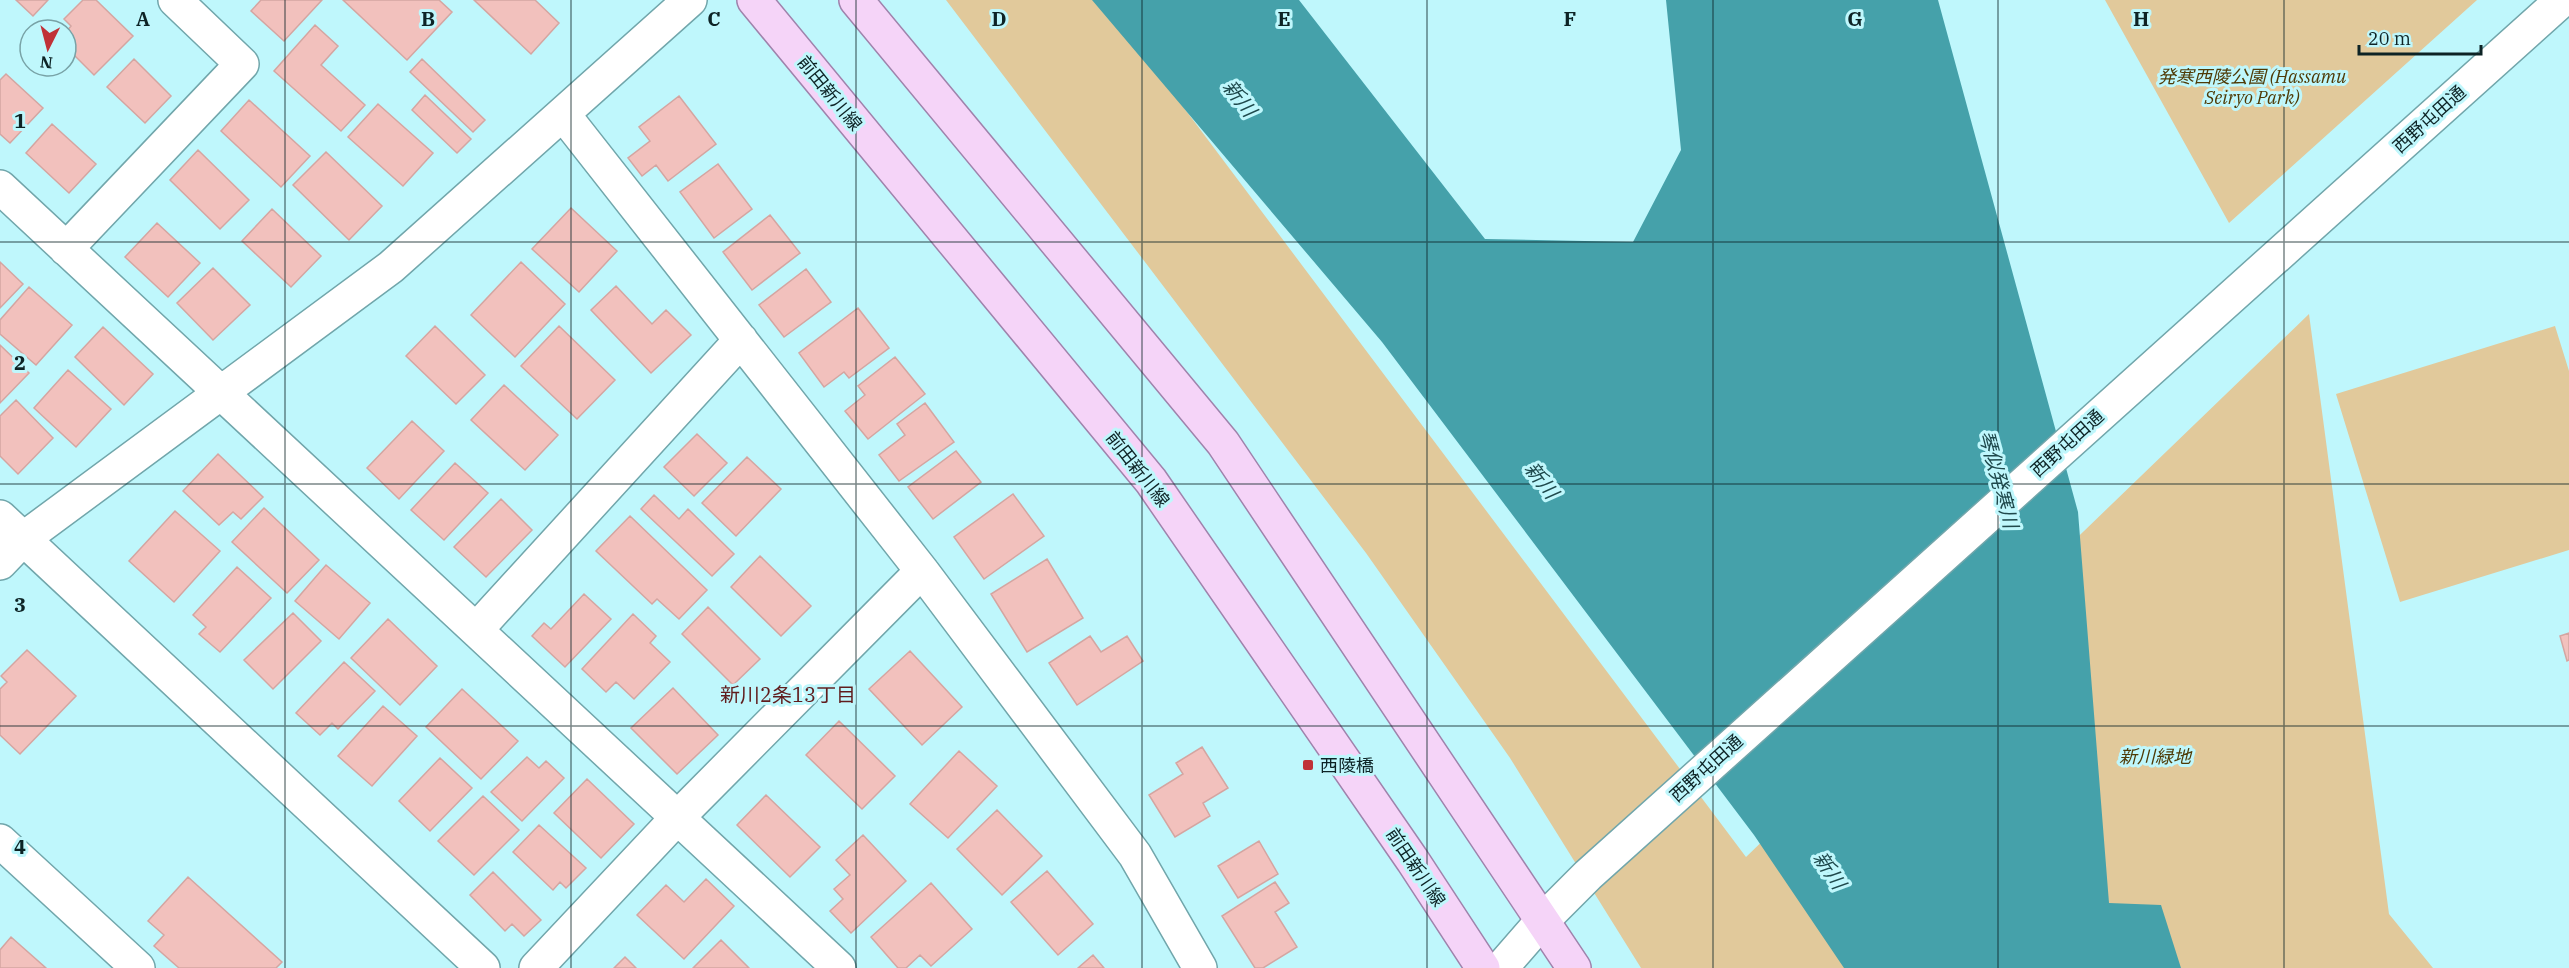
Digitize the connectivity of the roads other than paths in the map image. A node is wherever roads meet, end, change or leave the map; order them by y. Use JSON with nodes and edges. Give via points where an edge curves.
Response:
{"nodes":[{"id":1,"x":175,"y":0,"type":"edge"},
{"id":2,"x":690,"y":0,"type":"edge"},
{"id":3,"x":754,"y":0,"type":"edge"},
{"id":4,"x":856,"y":0,"type":"edge"},
{"id":5,"x":2562,"y":0,"type":"edge"},
{"id":6,"x":562,"y":114,"type":"junction"},
{"id":7,"x":0,"y":187,"type":"edge"},
{"id":8,"x":66,"y":249,"type":"junction"},
{"id":9,"x":741,"y":340,"type":"junction"},
{"id":10,"x":221,"y":393,"type":"junction"},
{"id":11,"x":11,"y":528,"type":"edge"},
{"id":12,"x":0,"y":563,"type":"edge"},
{"id":13,"x":922,"y":571,"type":"junction"},
{"id":14,"x":476,"y":630,"type":"junction"},
{"id":15,"x":678,"y":817,"type":"junction"},
{"id":16,"x":0,"y":841,"type":"edge"},
{"id":17,"x":1543,"y":920,"type":"junction"},
{"id":18,"x":138,"y":968,"type":"edge"},
{"id":19,"x":483,"y":968,"type":"edge"},
{"id":20,"x":536,"y":968,"type":"edge"},
{"id":21,"x":839,"y":968,"type":"edge"},
{"id":22,"x":1200,"y":968,"type":"edge"},
{"id":23,"x":1483,"y":968,"type":"edge"},
{"id":24,"x":1501,"y":968,"type":"edge"},
{"id":25,"x":1574,"y":968,"type":"edge"}],
"edges":[{"from":1,"to":8,"type":"street","via":[[242,64]]},
{"from":2,"to":6,"type":"street"},
{"from":3,"to":23,"type":"main road","name":"前田新川線","via":[[1151,481]]},
{"from":4,"to":17,"type":"main road","via":[[1223,443]]},
{"from":5,"to":17,"type":"street","name":"西野屯田通","via":[[1597,866]]},
{"from":6,"to":9,"type":"street"},
{"from":6,"to":10,"type":"street","via":[[391,267]]},
{"from":7,"to":8,"type":"street"},
{"from":8,"to":10,"type":"street"},
{"from":9,"to":13,"type":"street"},
{"from":9,"to":14,"type":"street"},
{"from":10,"to":11,"type":"street"},
{"from":10,"to":14,"type":"street"},
{"from":11,"to":12,"type":"street"},
{"from":11,"to":19,"type":"street"},
{"from":13,"to":15,"type":"street"},
{"from":13,"to":22,"type":"street","via":[[1135,855]]},
{"from":14,"to":15,"type":"street"},
{"from":15,"to":20,"type":"street"},
{"from":15,"to":21,"type":"street"},
{"from":16,"to":18,"type":"street"},
{"from":17,"to":24,"type":"street","name":"西野屯田通"},
{"from":17,"to":25,"type":"main road"}]}
